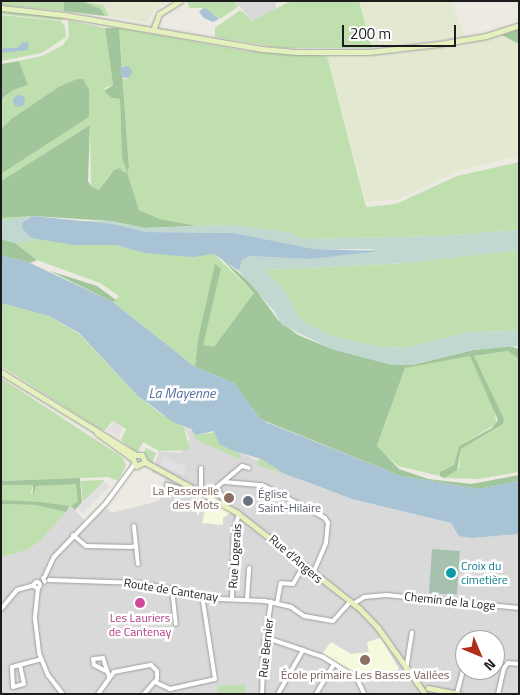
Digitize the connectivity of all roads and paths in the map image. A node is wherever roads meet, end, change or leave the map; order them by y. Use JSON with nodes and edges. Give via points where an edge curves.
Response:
{"nodes":[{"id":1,"x":180,"y":1,"type":"edge"},
{"id":2,"x":1,"y":8,"type":"edge"},
{"id":3,"x":519,"y":25,"type":"edge"},
{"id":4,"x":153,"y":30,"type":"junction"},
{"id":5,"x":1,"y":372,"type":"edge"},
{"id":6,"x":134,"y":457,"type":"junction"},
{"id":7,"x":145,"y":462,"type":"junction"},
{"id":8,"x":134,"y":465,"type":"junction"},
{"id":9,"x":201,"y":468,"type":"dead end"},
{"id":10,"x":249,"y":468,"type":"dead end"},
{"id":11,"x":225,"y":482,"type":"junction"},
{"id":12,"x":167,"y":486,"type":"dead end"},
{"id":13,"x":198,"y":489,"type":"junction"},
{"id":14,"x":226,"y":505,"type":"junction"},
{"id":15,"x":239,"y":514,"type":"junction"},
{"id":16,"x":134,"y":526,"type":"dead end"},
{"id":17,"x":73,"y":535,"type":"junction"},
{"id":18,"x":136,"y":546,"type":"junction"},
{"id":19,"x":138,"y":564,"type":"dead end"},
{"id":20,"x":304,"y":566,"type":"junction"},
{"id":21,"x":249,"y":568,"type":"dead end"},
{"id":22,"x":313,"y":573,"type":"junction"},
{"id":23,"x":46,"y":579,"type":"junction"},
{"id":24,"x":38,"y":585,"type":"junction"},
{"id":25,"x":172,"y":588,"type":"junction"},
{"id":26,"x":202,"y":595,"type":"junction"},
{"id":27,"x":232,"y":598,"type":"junction"},
{"id":28,"x":247,"y":599,"type":"junction"},
{"id":29,"x":271,"y":602,"type":"junction"},
{"id":30,"x":277,"y":603,"type":"junction"},
{"id":31,"x":352,"y":603,"type":"junction"},
{"id":32,"x":519,"y":608,"type":"edge"},
{"id":33,"x":1,"y":609,"type":"edge"},
{"id":34,"x":176,"y":624,"type":"dead end"},
{"id":35,"x":412,"y":632,"type":"dead end"},
{"id":36,"x":267,"y":638,"type":"junction"},
{"id":37,"x":303,"y":650,"type":"junction"},
{"id":38,"x":41,"y":659,"type":"junction"},
{"id":39,"x":20,"y":664,"type":"junction"},
{"id":40,"x":334,"y":664,"type":"junction"},
{"id":41,"x":519,"y":664,"type":"edge"},
{"id":42,"x":406,"y":670,"type":"junction"},
{"id":43,"x":106,"y":671,"type":"dead end"},
{"id":44,"x":109,"y":676,"type":"junction"},
{"id":45,"x":460,"y":680,"type":"edge"},
{"id":46,"x":155,"y":682,"type":"junction"},
{"id":47,"x":425,"y":690,"type":"edge"},
{"id":48,"x":63,"y":694,"type":"edge"},
{"id":49,"x":98,"y":694,"type":"edge"},
{"id":50,"x":144,"y":694,"type":"edge"},
{"id":51,"x":262,"y":694,"type":"edge"},
{"id":52,"x":278,"y":694,"type":"edge"},
{"id":53,"x":316,"y":694,"type":"edge"},
{"id":54,"x":364,"y":694,"type":"edge"},
{"id":55,"x":457,"y":694,"type":"edge"},
{"id":56,"x":498,"y":694,"type":"edge"}],
"edges":[{"from":1,"to":4,"type":"main road","via":[[159,14]]},
{"from":2,"to":4,"type":"main road"},
{"from":3,"to":4,"type":"main road","via":[[467,40],[342,53],[262,49]]},
{"from":5,"to":6,"type":"main road"},
{"from":6,"to":7,"type":"main road","via":[[142,455]]},
{"from":6,"to":8,"type":"main road"},
{"from":7,"to":8,"type":"main road","via":[[140,467]]},
{"from":7,"to":13,"type":"main road","name":"Rue d'Angers"},
{"from":8,"to":17,"type":"street","via":[[106,503]]},
{"from":9,"to":13,"type":"street"},
{"from":10,"to":11,"type":"street","via":[[242,466]]},
{"from":11,"to":14,"type":"street","via":[[216,491]]},
{"from":11,"to":22,"type":"street","via":[[262,485],[325,518],[326,543]]},
{"from":12,"to":13,"type":"street","via":[[193,492]]},
{"from":13,"to":14,"type":"main road","name":"Rue d'Angers"},
{"from":14,"to":15,"type":"main road","name":"Rue d'Angers"},
{"from":15,"to":20,"type":"main road","name":"Rue d'Angers","via":[[272,537]]},
{"from":15,"to":27,"type":"street","name":"Rue Logerais","via":[[234,531]]},
{"from":16,"to":18,"type":"street"},
{"from":17,"to":18,"type":"street","via":[[86,546],[109,549]]},
{"from":17,"to":23,"type":"street","via":[[54,557]]},
{"from":18,"to":19,"type":"street"},
{"from":20,"to":22,"type":"main road","name":"Rue d'Angers"},
{"from":20,"to":30,"type":"street","via":[[293,584],[281,583]]},
{"from":21,"to":28,"type":"street"},
{"from":22,"to":31,"type":"main road","name":"Rue d'Angers"},
{"from":23,"to":24,"type":"street"},
{"from":23,"to":25,"type":"street","name":"Route de Cantenay","via":[[139,583]]},
{"from":24,"to":33,"type":"street","via":[[17,590]]},
{"from":24,"to":38,"type":"street","via":[[36,620]]},
{"from":25,"to":26,"type":"street","name":"Route de Cantenay"},
{"from":25,"to":34,"type":"street"},
{"from":26,"to":27,"type":"street","name":"Route de Cantenay"},
{"from":26,"to":46,"type":"street","via":[[215,679],[170,689]]},
{"from":27,"to":28,"type":"street","name":"Route de Cantenay"},
{"from":28,"to":29,"type":"street","name":"Route de Cantenay"},
{"from":29,"to":30,"type":"street","name":"Route de Cantenay"},
{"from":29,"to":36,"type":"street","name":"Rue Bernier"},
{"from":30,"to":31,"type":"street","name":"Route de Cantenay","via":[[304,616],[333,621]]},
{"from":31,"to":32,"type":"street","name":"Chemin de la Loge","via":[[364,597],[383,595]]},
{"from":31,"to":42,"type":"main road","name":"Rue d'Angers","via":[[374,624]]},
{"from":35,"to":42,"type":"street"},
{"from":36,"to":37,"type":"street"},
{"from":36,"to":51,"type":"street","name":"Rue Bernier"},
{"from":37,"to":40,"type":"street","via":[[316,653]]},
{"from":37,"to":52,"type":"street"},
{"from":38,"to":39,"type":"street"},
{"from":38,"to":48,"type":"street","via":[[48,675]]},
{"from":39,"to":39,"type":"street","via":[[10,668],[13,687],[24,684]]},
{"from":40,"to":53,"type":"street"},
{"from":40,"to":54,"type":"street","via":[[357,678]]},
{"from":41,"to":56,"type":"street","via":[[508,663],[504,668]]},
{"from":42,"to":47,"type":"main road","name":"Rue d'Angers"},
{"from":43,"to":44,"type":"street"},
{"from":44,"to":46,"type":"street","via":[[117,670],[151,665],[158,671]]},
{"from":44,"to":49,"type":"street"},
{"from":45,"to":55,"type":"street"},
{"from":46,"to":50,"type":"street"},
{"from":47,"to":55,"type":"main road"}]}
